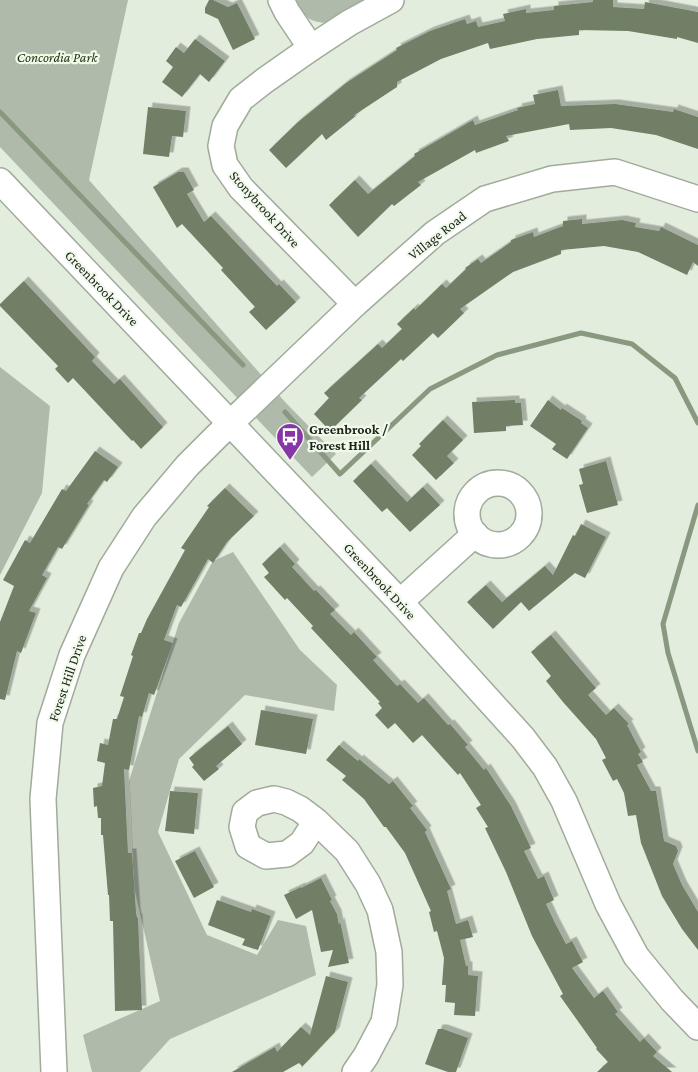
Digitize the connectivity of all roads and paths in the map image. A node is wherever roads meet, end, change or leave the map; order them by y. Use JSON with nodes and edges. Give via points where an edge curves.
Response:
{"nodes":[{"id":1,"x":281,"y":0,"type":"edge"},
{"id":2,"x":391,"y":0,"type":"edge"},
{"id":3,"x":311,"y":48,"type":"junction"},
{"id":4,"x":0,"y":181,"type":"edge"},
{"id":5,"x":698,"y":199,"type":"edge"},
{"id":6,"x":355,"y":304,"type":"junction"},
{"id":7,"x":230,"y":423,"type":"junction"},
{"id":8,"x":475,"y":534,"type":"dead end"},
{"id":9,"x":400,"y":602,"type":"junction"},
{"id":10,"x":316,"y":821,"type":"dead end"},
{"id":11,"x":698,"y":1027,"type":"edge"},
{"id":12,"x":54,"y":1072,"type":"edge"},
{"id":13,"x":355,"y":1072,"type":"edge"}],
"edges":[{"from":1,"to":3,"type":"street"},
{"from":2,"to":3,"type":"street","name":"Stonybrook Drive"},
{"from":3,"to":6,"type":"street","name":"Stonybrook Drive","via":[[240,99],[225,126],[222,146],[225,165],[241,188]]},
{"from":4,"to":7,"type":"street","name":"Greenbrook Drive"},
{"from":5,"to":6,"type":"street","name":"Village Road","via":[[615,172],[552,179],[485,199],[435,233]]},
{"from":6,"to":7,"type":"street","name":"Village Road"},
{"from":7,"to":9,"type":"street","name":"Greenbrook Drive"},
{"from":7,"to":12,"type":"street","name":"Forest Hill Drive","via":[[187,466],[144,517],[111,568],[72,655],[50,723],[44,799]]},
{"from":8,"to":9,"type":"street"},
{"from":9,"to":11,"type":"street","name":"Greenbrook Drive","via":[[523,738],[545,767],[564,801],[608,904],[636,956]]},
{"from":10,"to":13,"type":"street","via":[[348,851],[368,884],[380,910],[389,952],[390,985],[384,1022]]}]}
